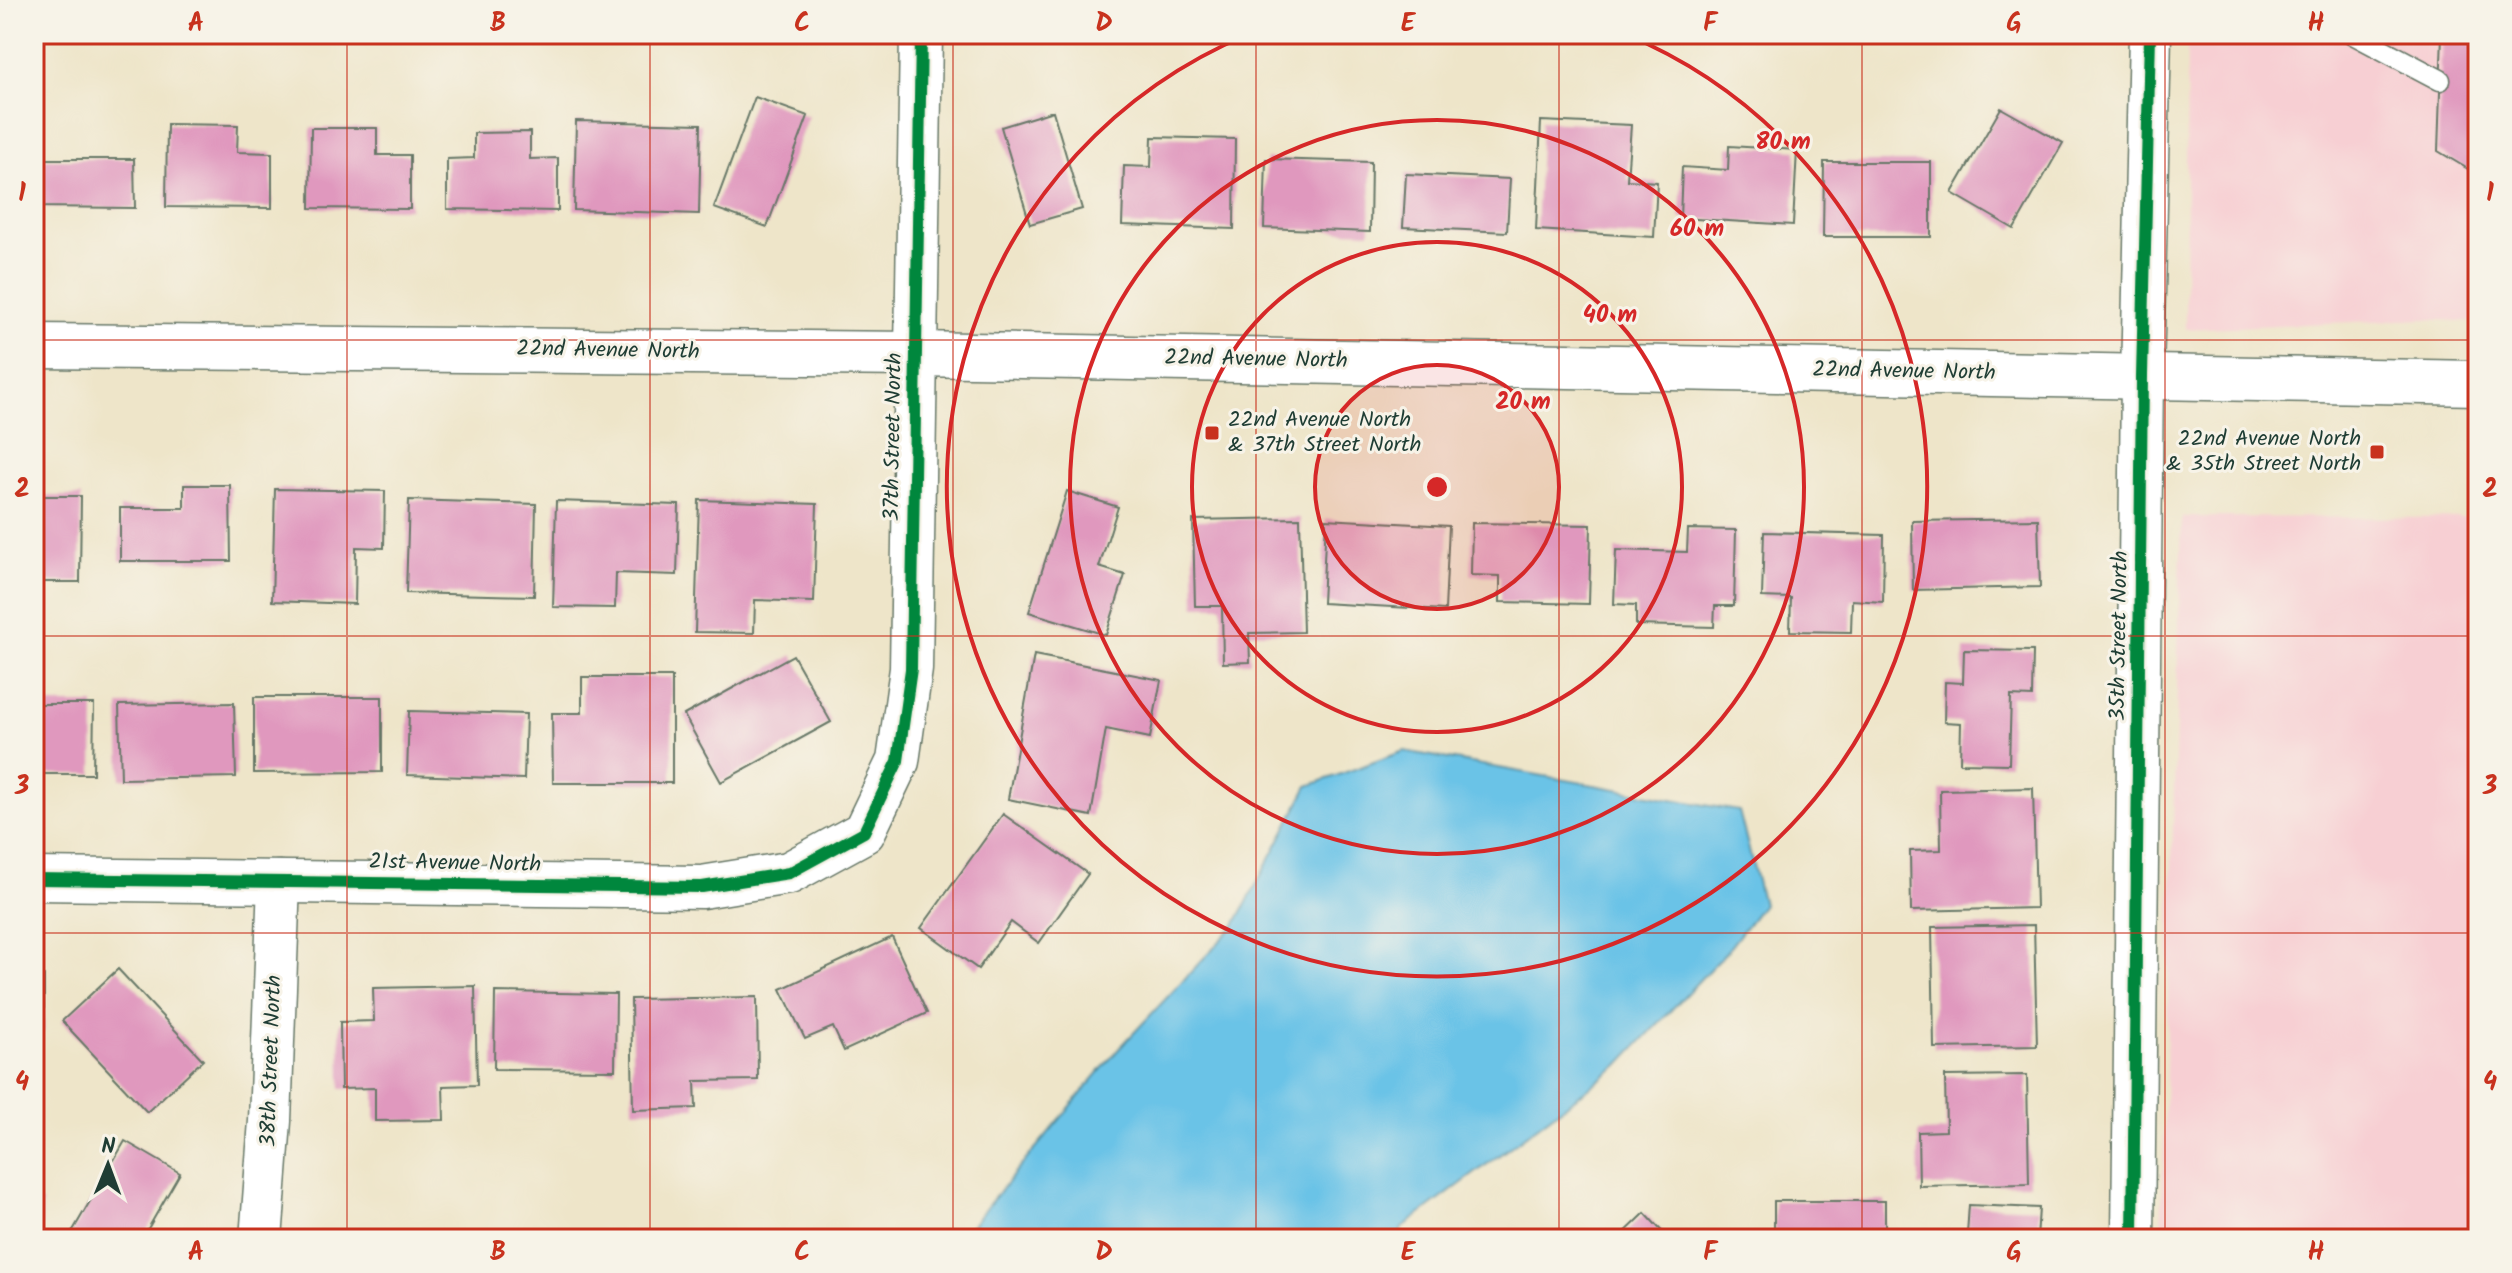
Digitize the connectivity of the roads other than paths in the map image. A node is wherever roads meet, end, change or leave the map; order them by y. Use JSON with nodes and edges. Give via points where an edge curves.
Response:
{"nodes":[{"id":1,"x":921,"y":34,"type":"edge"},
{"id":2,"x":2150,"y":34,"type":"edge"},
{"id":3,"x":2353,"y":34,"type":"edge"},
{"id":4,"x":2440,"y":80,"type":"dead end"},
{"id":5,"x":34,"y":346,"type":"edge"},
{"id":6,"x":916,"y":354,"type":"junction"},
{"id":7,"x":2142,"y":376,"type":"junction"},
{"id":8,"x":2478,"y":383,"type":"edge"},
{"id":9,"x":864,"y":832,"type":"joint"},
{"id":10,"x":34,"y":879,"type":"edge"},
{"id":11,"x":279,"y":882,"type":"junction"},
{"id":12,"x":261,"y":1239,"type":"edge"},
{"id":13,"x":2133,"y":1239,"type":"edge"}],
"edges":[{"from":1,"to":6,"type":"street","name":"37th Street North"},
{"from":2,"to":7,"type":"street","name":"35th Street North"},
{"from":3,"to":4,"type":"lane"},
{"from":5,"to":6,"type":"main road","name":"22nd Avenue North"},
{"from":6,"to":7,"type":"main road","name":"22nd Avenue North"},
{"from":6,"to":9,"type":"street","name":"37th Street North","via":[[911,669],[898,761]]},
{"from":7,"to":8,"type":"main road","name":"22nd Avenue North"},
{"from":7,"to":13,"type":"street","name":"35th Street North"},
{"from":9,"to":11,"type":"street","name":"21st Avenue North","via":[[789,873],[702,887]]},
{"from":10,"to":11,"type":"street","name":"21st Avenue North"},
{"from":11,"to":12,"type":"street","name":"38th Street North"}]}
